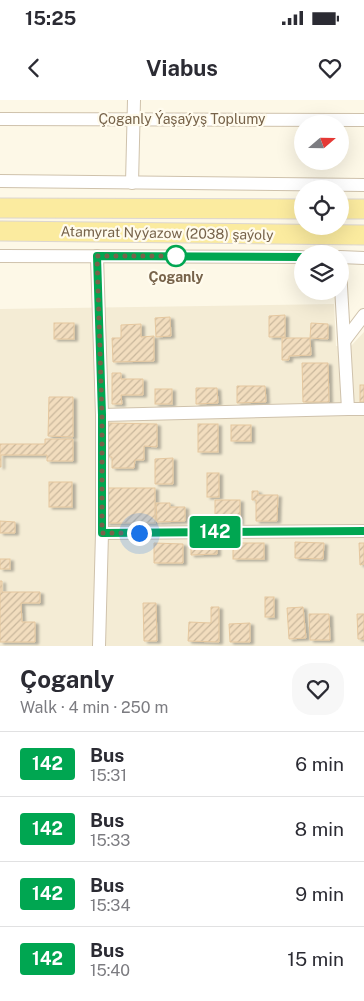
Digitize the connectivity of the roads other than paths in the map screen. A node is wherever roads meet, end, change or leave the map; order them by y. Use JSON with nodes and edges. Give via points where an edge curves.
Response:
{"nodes":[{"id":1,"x":134,"y":100,"type":"edge"},
{"id":2,"x":0,"y":119,"type":"edge"},
{"id":3,"x":134,"y":119,"type":"junction"},
{"id":4,"x":364,"y":120,"type":"edge"},
{"id":5,"x":0,"y":181,"type":"edge"},
{"id":6,"x":132,"y":182,"type":"junction"},
{"id":7,"x":364,"y":185,"type":"edge"},
{"id":8,"x":0,"y":208,"type":"edge"},
{"id":9,"x":294,"y":209,"type":"edge"},
{"id":10,"x":349,"y":209,"type":"edge"},
{"id":11,"x":364,"y":209,"type":"edge"},
{"id":12,"x":0,"y":231,"type":"edge"},
{"id":13,"x":364,"y":235,"type":"edge"},
{"id":14,"x":0,"y":256,"type":"edge"},
{"id":15,"x":97,"y":256,"type":"junction"},
{"id":16,"x":294,"y":257,"type":"edge"},
{"id":17,"x":349,"y":258,"type":"edge"},
{"id":18,"x":364,"y":258,"type":"edge"},
{"id":19,"x":342,"y":300,"type":"edge"},
{"id":20,"x":364,"y":315,"type":"edge"},
{"id":21,"x":345,"y":340,"type":"junction"},
{"id":22,"x":348,"y":409,"type":"junction"},
{"id":23,"x":364,"y":409,"type":"edge"},
{"id":24,"x":102,"y":415,"type":"junction"},
{"id":25,"x":364,"y":531,"type":"edge"},
{"id":26,"x":102,"y":533,"type":"junction"},
{"id":27,"x":99,"y":646,"type":"edge"}],
"edges":[{"from":1,"to":3,"type":"street"},
{"from":2,"to":3,"type":"street","name":"Çoganly Ýaşaýyş Toplumy"},
{"from":3,"to":4,"type":"street","name":"Çoganly Ýaşaýyş Toplumy"},
{"from":3,"to":6,"type":"street"},
{"from":5,"to":6,"type":"street"},
{"from":6,"to":7,"type":"street"},
{"from":8,"to":9,"type":"main road","name":"Atamyrat Nyýazow (2038) şaýoly"},
{"from":10,"to":11,"type":"main road"},
{"from":12,"to":13,"type":"main road","name":"Atamyrat Nyýazow (2038) şaýoly"},
{"from":14,"to":15,"type":"street"},
{"from":15,"to":16,"type":"street"},
{"from":15,"to":24,"type":"street"},
{"from":17,"to":18,"type":"street"},
{"from":19,"to":21,"type":"street"},
{"from":20,"to":21,"type":"street"},
{"from":21,"to":22,"type":"street"},
{"from":22,"to":23,"type":"street"},
{"from":22,"to":24,"type":"street"},
{"from":24,"to":26,"type":"street"},
{"from":25,"to":26,"type":"street"},
{"from":26,"to":27,"type":"street"}]}
